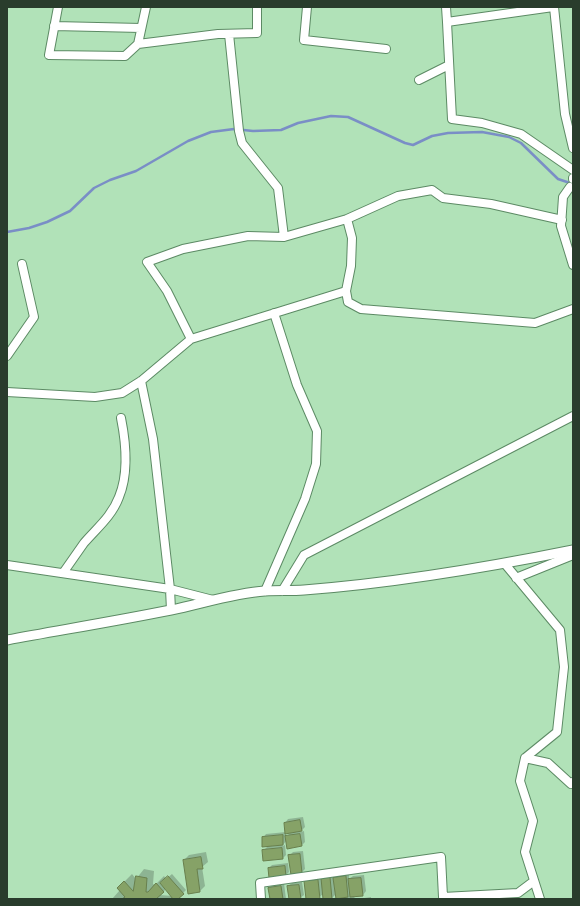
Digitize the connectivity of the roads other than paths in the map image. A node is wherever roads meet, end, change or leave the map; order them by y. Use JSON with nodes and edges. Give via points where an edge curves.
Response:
{"nodes":[{"id":1,"x":58,"y":7,"type":"edge"},
{"id":2,"x":146,"y":7,"type":"edge"},
{"id":3,"x":257,"y":7,"type":"edge"},
{"id":4,"x":307,"y":7,"type":"edge"},
{"id":5,"x":446,"y":7,"type":"edge"},
{"id":6,"x":554,"y":7,"type":"edge"},
{"id":7,"x":447,"y":22,"type":"junction"},
{"id":8,"x":54,"y":26,"type":"junction"},
{"id":9,"x":141,"y":28,"type":"junction"},
{"id":10,"x":229,"y":34,"type":"junction"},
{"id":11,"x":138,"y":44,"type":"junction"},
{"id":12,"x":386,"y":49,"type":"dead end"},
{"id":13,"x":449,"y":65,"type":"junction"},
{"id":14,"x":419,"y":80,"type":"dead end"},
{"id":15,"x":573,"y":148,"type":"edge"},
{"id":16,"x":573,"y":170,"type":"edge"},
{"id":17,"x":572,"y":181,"type":"edge"},
{"id":18,"x":563,"y":197,"type":"junction"},
{"id":19,"x":573,"y":198,"type":"edge"},
{"id":20,"x":347,"y":219,"type":"junction"},
{"id":21,"x":562,"y":220,"type":"junction"},
{"id":22,"x":284,"y":237,"type":"junction"},
{"id":23,"x":22,"y":264,"type":"dead end"},
{"id":24,"x":573,"y":265,"type":"edge"},
{"id":25,"x":346,"y":291,"type":"junction"},
{"id":26,"x":573,"y":309,"type":"edge"},
{"id":27,"x":274,"y":313,"type":"junction"},
{"id":28,"x":191,"y":339,"type":"junction"},
{"id":29,"x":7,"y":356,"type":"edge"},
{"id":30,"x":141,"y":381,"type":"junction"},
{"id":31,"x":7,"y":392,"type":"edge"},
{"id":32,"x":573,"y":416,"type":"edge"},
{"id":33,"x":121,"y":418,"type":"dead end"},
{"id":34,"x":573,"y":550,"type":"edge"},
{"id":35,"x":573,"y":555,"type":"edge"},
{"id":36,"x":505,"y":564,"type":"junction"},
{"id":37,"x":7,"y":565,"type":"edge"},
{"id":38,"x":63,"y":573,"type":"junction"},
{"id":39,"x":516,"y":578,"type":"junction"},
{"id":40,"x":170,"y":589,"type":"junction"},
{"id":41,"x":265,"y":591,"type":"junction"},
{"id":42,"x":282,"y":591,"type":"junction"},
{"id":43,"x":213,"y":600,"type":"junction"},
{"id":44,"x":171,"y":610,"type":"junction"},
{"id":45,"x":7,"y":640,"type":"edge"},
{"id":46,"x":525,"y":758,"type":"junction"},
{"id":47,"x":573,"y":782,"type":"edge"},
{"id":48,"x":534,"y":881,"type":"junction"},
{"id":49,"x":261,"y":899,"type":"edge"},
{"id":50,"x":540,"y":899,"type":"edge"}],
"edges":[{"from":1,"to":8,"type":"street"},
{"from":2,"to":9,"type":"street"},
{"from":3,"to":10,"type":"street","via":[[257,33]]},
{"from":4,"to":12,"type":"street","via":[[304,40]]},
{"from":5,"to":7,"type":"street"},
{"from":6,"to":7,"type":"street"},
{"from":6,"to":15,"type":"street","via":[[565,114]]},
{"from":7,"to":13,"type":"street"},
{"from":8,"to":9,"type":"street"},
{"from":8,"to":11,"type":"street","via":[[49,55],[125,56]]},
{"from":9,"to":11,"type":"street"},
{"from":10,"to":11,"type":"street"},
{"from":10,"to":22,"type":"street","via":[[239,132],[242,143],[278,188]]},
{"from":13,"to":14,"type":"street"},
{"from":13,"to":16,"type":"street","via":[[452,119],[482,123],[521,134]]},
{"from":17,"to":18,"type":"street"},
{"from":18,"to":19,"type":"street"},
{"from":18,"to":21,"type":"street"},
{"from":20,"to":21,"type":"street","via":[[398,196],[432,190],[443,198],[491,204]]},
{"from":20,"to":22,"type":"street"},
{"from":20,"to":25,"type":"street","via":[[352,238],[351,266]]},
{"from":21,"to":24,"type":"street","via":[[561,226]]},
{"from":22,"to":28,"type":"street","via":[[248,236],[183,249],[147,262],[168,291]]},
{"from":23,"to":29,"type":"street","via":[[34,317]]},
{"from":25,"to":26,"type":"street","via":[[348,302],[361,309],[535,324]]},
{"from":25,"to":27,"type":"street"},
{"from":27,"to":28,"type":"street"},
{"from":27,"to":41,"type":"street","via":[[298,385],[317,431],[317,438],[316,464],[305,499]]},
{"from":28,"to":30,"type":"street"},
{"from":30,"to":31,"type":"street","via":[[122,393],[95,397]]},
{"from":30,"to":40,"type":"street","via":[[153,439]]},
{"from":32,"to":42,"type":"street","via":[[304,555]]},
{"from":33,"to":38,"type":"street","via":[[125,464],[119,498],[108,517]]},
{"from":34,"to":36,"type":"street"},
{"from":35,"to":39,"type":"street"},
{"from":36,"to":39,"type":"street"},
{"from":36,"to":42,"type":"street","via":[[363,584]]},
{"from":37,"to":38,"type":"street"},
{"from":38,"to":40,"type":"street"},
{"from":39,"to":46,"type":"street","via":[[560,630],[564,667],[557,732]]},
{"from":40,"to":43,"type":"street"},
{"from":40,"to":44,"type":"street"},
{"from":41,"to":42,"type":"street"},
{"from":41,"to":43,"type":"street"},
{"from":43,"to":44,"type":"street"},
{"from":44,"to":45,"type":"street"},
{"from":46,"to":47,"type":"street","via":[[548,763],[571,784]]},
{"from":46,"to":48,"type":"street","via":[[520,781],[533,821],[525,852]]},
{"from":48,"to":49,"type":"street","via":[[518,893],[443,897],[441,857],[260,883]]},
{"from":48,"to":50,"type":"street"}]}
